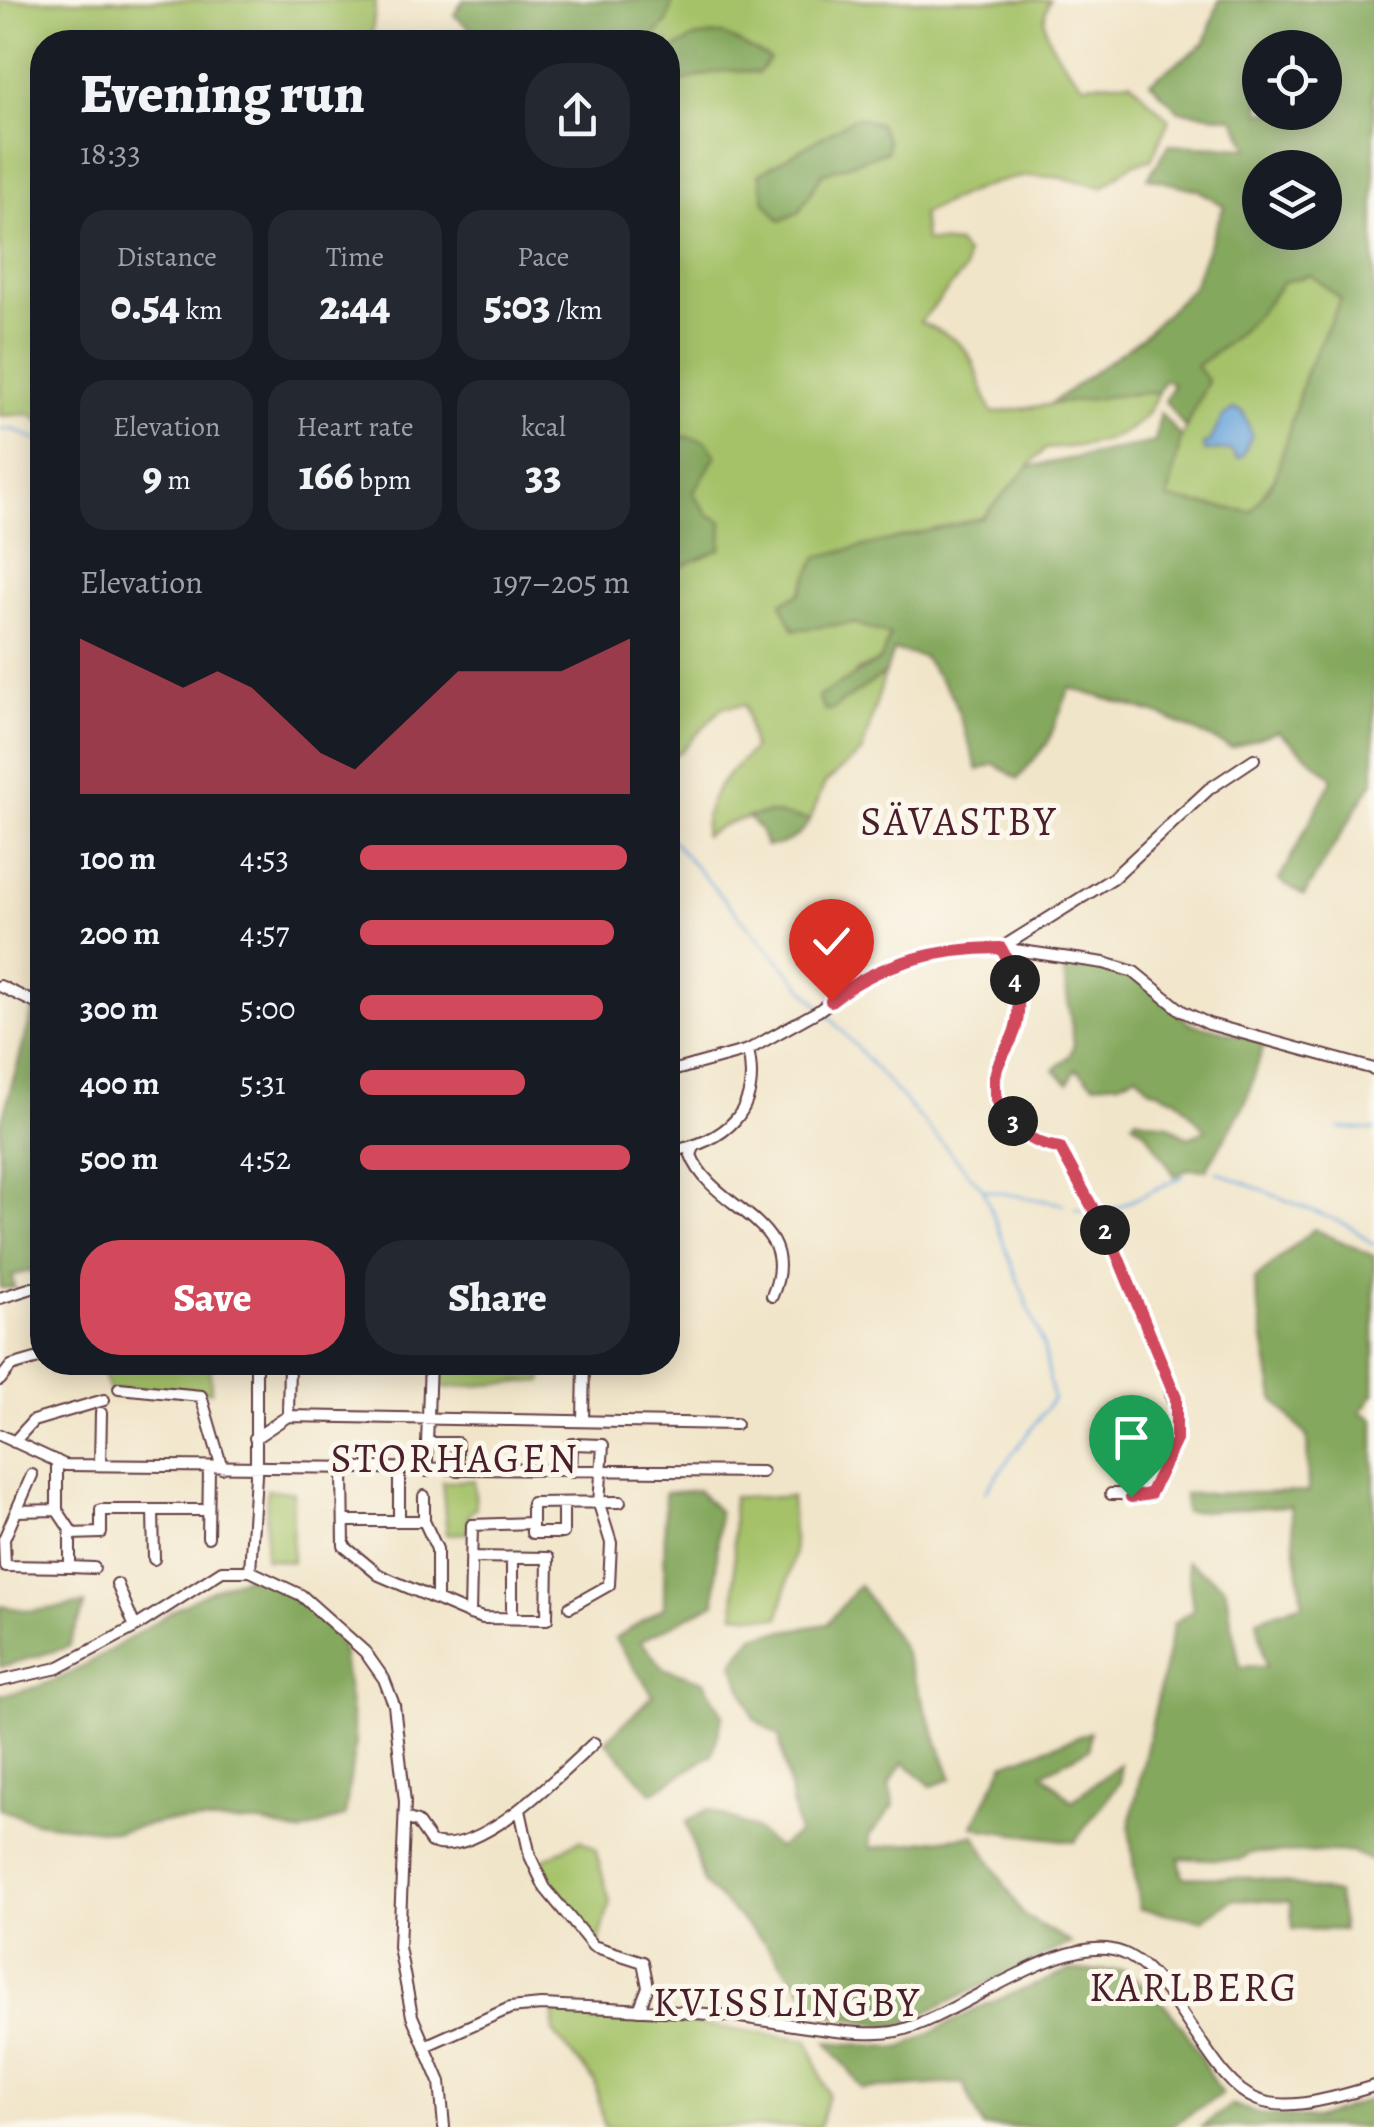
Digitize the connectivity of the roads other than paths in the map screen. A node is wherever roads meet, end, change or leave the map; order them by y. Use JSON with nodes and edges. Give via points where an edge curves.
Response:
{"nodes":[{"id":1,"x":1254,"y":758,"type":"dead end"},
{"id":2,"x":1001,"y":948,"type":"junction"},
{"id":3,"x":0,"y":986,"type":"edge"},
{"id":4,"x":30,"y":1000,"type":"edge"},
{"id":5,"x":748,"y":1050,"type":"junction"},
{"id":6,"x":680,"y":1069,"type":"edge"},
{"id":7,"x":1374,"y":1069,"type":"edge"},
{"id":8,"x":694,"y":1147,"type":"junction"},
{"id":9,"x":680,"y":1150,"type":"edge"},
{"id":10,"x":30,"y":1289,"type":"edge"},
{"id":11,"x":772,"y":1296,"type":"dead end"},
{"id":12,"x":0,"y":1298,"type":"edge"},
{"id":13,"x":30,"y":1360,"type":"edge"},
{"id":14,"x":256,"y":1375,"type":"edge"},
{"id":15,"x":289,"y":1375,"type":"edge"},
{"id":16,"x":430,"y":1375,"type":"edge"},
{"id":17,"x":583,"y":1375,"type":"edge"},
{"id":18,"x":0,"y":1380,"type":"edge"},
{"id":19,"x":119,"y":1388,"type":"dead end"},
{"id":20,"x":104,"y":1400,"type":"dead end"},
{"id":21,"x":102,"y":1413,"type":"dead end"},
{"id":22,"x":288,"y":1416,"type":"junction"},
{"id":23,"x":428,"y":1419,"type":"junction"},
{"id":24,"x":578,"y":1421,"type":"junction"},
{"id":25,"x":603,"y":1422,"type":"junction"},
{"id":26,"x":736,"y":1424,"type":"dead end"},
{"id":27,"x":0,"y":1435,"type":"edge"},
{"id":28,"x":255,"y":1438,"type":"junction"},
{"id":29,"x":14,"y":1442,"type":"junction"},
{"id":30,"x":427,"y":1443,"type":"junction"},
{"id":31,"x":602,"y":1445,"type":"junction"},
{"id":32,"x":572,"y":1446,"type":"junction"},
{"id":33,"x":58,"y":1461,"type":"junction"},
{"id":34,"x":100,"y":1466,"type":"junction"},
{"id":35,"x":209,"y":1468,"type":"junction"},
{"id":36,"x":222,"y":1468,"type":"junction"},
{"id":37,"x":255,"y":1470,"type":"junction"},
{"id":38,"x":344,"y":1470,"type":"junction"},
{"id":39,"x":399,"y":1471,"type":"junction"},
{"id":40,"x":427,"y":1471,"type":"junction"},
{"id":41,"x":457,"y":1471,"type":"junction"},
{"id":42,"x":572,"y":1472,"type":"junction"},
{"id":43,"x":603,"y":1472,"type":"junction"},
{"id":44,"x":762,"y":1472,"type":"dead end"},
{"id":45,"x":32,"y":1475,"type":"dead end"},
{"id":46,"x":1112,"y":1494,"type":"dead end"},
{"id":47,"x":424,"y":1496,"type":"dead end"},
{"id":48,"x":620,"y":1502,"type":"dead end"},
{"id":49,"x":563,"y":1503,"type":"junction"},
{"id":50,"x":598,"y":1504,"type":"junction"},
{"id":51,"x":57,"y":1510,"type":"junction"},
{"id":52,"x":153,"y":1510,"type":"junction"},
{"id":53,"x":208,"y":1510,"type":"junction"},
{"id":54,"x":18,"y":1511,"type":"junction"},
{"id":55,"x":424,"y":1520,"type":"junction"},
{"id":56,"x":344,"y":1521,"type":"junction"},
{"id":57,"x":399,"y":1521,"type":"junction"},
{"id":58,"x":532,"y":1528,"type":"junction"},
{"id":59,"x":73,"y":1534,"type":"junction"},
{"id":60,"x":208,"y":1537,"type":"dead end"},
{"id":61,"x":471,"y":1557,"type":"junction"},
{"id":62,"x":512,"y":1558,"type":"junction"},
{"id":63,"x":532,"y":1558,"type":"junction"},
{"id":64,"x":154,"y":1559,"type":"dead end"},
{"id":65,"x":70,"y":1567,"type":"junction"},
{"id":66,"x":94,"y":1568,"type":"dead end"},
{"id":67,"x":250,"y":1571,"type":"junction"},
{"id":68,"x":117,"y":1584,"type":"dead end"},
{"id":69,"x":437,"y":1600,"type":"junction"},
{"id":70,"x":570,"y":1607,"type":"dead end"},
{"id":71,"x":470,"y":1614,"type":"junction"},
{"id":72,"x":512,"y":1618,"type":"junction"},
{"id":73,"x":136,"y":1627,"type":"junction"},
{"id":74,"x":0,"y":1681,"type":"edge"},
{"id":75,"x":594,"y":1744,"type":"dead end"},
{"id":76,"x":520,"y":1810,"type":"junction"},
{"id":77,"x":405,"y":1818,"type":"junction"},
{"id":78,"x":639,"y":2010,"type":"junction"},
{"id":79,"x":427,"y":2045,"type":"junction"},
{"id":80,"x":1374,"y":2086,"type":"edge"},
{"id":81,"x":444,"y":2127,"type":"edge"}],
"edges":[{"from":1,"to":2,"type":"street","via":[[1208,788],[1113,878]]},
{"from":2,"to":5,"type":"street","via":[[965,948],[862,978]]},
{"from":2,"to":7,"type":"street","via":[[1104,962],[1134,972],[1209,1024]]},
{"from":2,"to":46,"type":"street","via":[[1014,969],[1017,1001],[1014,1035],[998,1060],[994,1090],[1029,1140],[1060,1148],[1070,1162],[1114,1247],[1176,1398],[1176,1440],[1150,1494]]},
{"from":3,"to":4,"type":"street"},
{"from":5,"to":6,"type":"street"},
{"from":5,"to":8,"type":"street","via":[[754,1078],[743,1107],[723,1133]]},
{"from":8,"to":9,"type":"street"},
{"from":8,"to":11,"type":"street","via":[[690,1154],[708,1186],[770,1233],[781,1275]]},
{"from":10,"to":12,"type":"street"},
{"from":13,"to":18,"type":"street","via":[[11,1366]]},
{"from":14,"to":28,"type":"street"},
{"from":15,"to":22,"type":"street"},
{"from":16,"to":23,"type":"street"},
{"from":17,"to":24,"type":"street"},
{"from":19,"to":36,"type":"street","via":[[201,1396]]},
{"from":20,"to":29,"type":"street","via":[[33,1421]]},
{"from":21,"to":34,"type":"street"},
{"from":22,"to":23,"type":"street"},
{"from":22,"to":28,"type":"street"},
{"from":23,"to":24,"type":"street"},
{"from":23,"to":30,"type":"street"},
{"from":24,"to":25,"type":"street"},
{"from":24,"to":32,"type":"street"},
{"from":25,"to":26,"type":"street"},
{"from":25,"to":31,"type":"street"},
{"from":27,"to":29,"type":"street"},
{"from":28,"to":37,"type":"street"},
{"from":29,"to":33,"type":"street"},
{"from":30,"to":40,"type":"street"},
{"from":30,"to":41,"type":"street","via":[[457,1444]]},
{"from":31,"to":32,"type":"street"},
{"from":31,"to":43,"type":"street"},
{"from":32,"to":42,"type":"street"},
{"from":33,"to":34,"type":"street"},
{"from":33,"to":51,"type":"street"},
{"from":34,"to":35,"type":"street"},
{"from":35,"to":36,"type":"street"},
{"from":35,"to":53,"type":"street"},
{"from":36,"to":37,"type":"street"},
{"from":37,"to":38,"type":"street"},
{"from":37,"to":67,"type":"street"},
{"from":38,"to":39,"type":"street"},
{"from":38,"to":56,"type":"street"},
{"from":39,"to":40,"type":"street"},
{"from":39,"to":57,"type":"street"},
{"from":40,"to":41,"type":"street"},
{"from":41,"to":42,"type":"street"},
{"from":42,"to":43,"type":"street"},
{"from":43,"to":44,"type":"street"},
{"from":43,"to":50,"type":"street"},
{"from":45,"to":54,"type":"street"},
{"from":47,"to":55,"type":"street"},
{"from":48,"to":50,"type":"street"},
{"from":49,"to":50,"type":"street"},
{"from":49,"to":58,"type":"street","via":[[532,1503]]},
{"from":49,"to":58,"type":"street","via":[[563,1533]]},
{"from":50,"to":70,"type":"street","via":[[611,1543],[608,1586]]},
{"from":51,"to":54,"type":"street"},
{"from":51,"to":59,"type":"street"},
{"from":52,"to":53,"type":"street"},
{"from":52,"to":59,"type":"street","via":[[101,1510],[101,1533]]},
{"from":52,"to":64,"type":"street"},
{"from":53,"to":60,"type":"street"},
{"from":54,"to":65,"type":"street","via":[[4,1540],[5,1566]]},
{"from":55,"to":57,"type":"street"},
{"from":55,"to":69,"type":"street","via":[[437,1549]]},
{"from":56,"to":57,"type":"street"},
{"from":56,"to":69,"type":"street","via":[[344,1546],[379,1575]]},
{"from":58,"to":61,"type":"street","via":[[476,1522]]},
{"from":58,"to":63,"type":"street"},
{"from":59,"to":65,"type":"street"},
{"from":61,"to":62,"type":"street"},
{"from":61,"to":71,"type":"street"},
{"from":62,"to":63,"type":"street"},
{"from":62,"to":72,"type":"street"},
{"from":63,"to":72,"type":"street","via":[[548,1558],[547,1619]]},
{"from":65,"to":66,"type":"street"},
{"from":67,"to":73,"type":"street","via":[[205,1578]]},
{"from":67,"to":77,"type":"street","via":[[301,1595],[365,1652],[384,1679],[399,1738]]},
{"from":68,"to":73,"type":"street"},
{"from":69,"to":71,"type":"street"},
{"from":71,"to":72,"type":"street"},
{"from":73,"to":74,"type":"street","via":[[58,1668]]},
{"from":75,"to":76,"type":"street"},
{"from":76,"to":77,"type":"street","via":[[451,1845],[430,1842],[417,1822]]},
{"from":76,"to":78,"type":"street","via":[[545,1888],[593,1946],[642,1962],[648,1987]]},
{"from":77,"to":79,"type":"street","via":[[398,1947],[412,2016]]},
{"from":78,"to":79,"type":"street","via":[[510,2008]]},
{"from":78,"to":80,"type":"street","via":[[893,2033],[1044,1964],[1092,1949],[1122,1952],[1159,1980],[1223,2079],[1264,2107],[1318,2108]]},
{"from":79,"to":81,"type":"street","via":[[440,2082]]}]}
